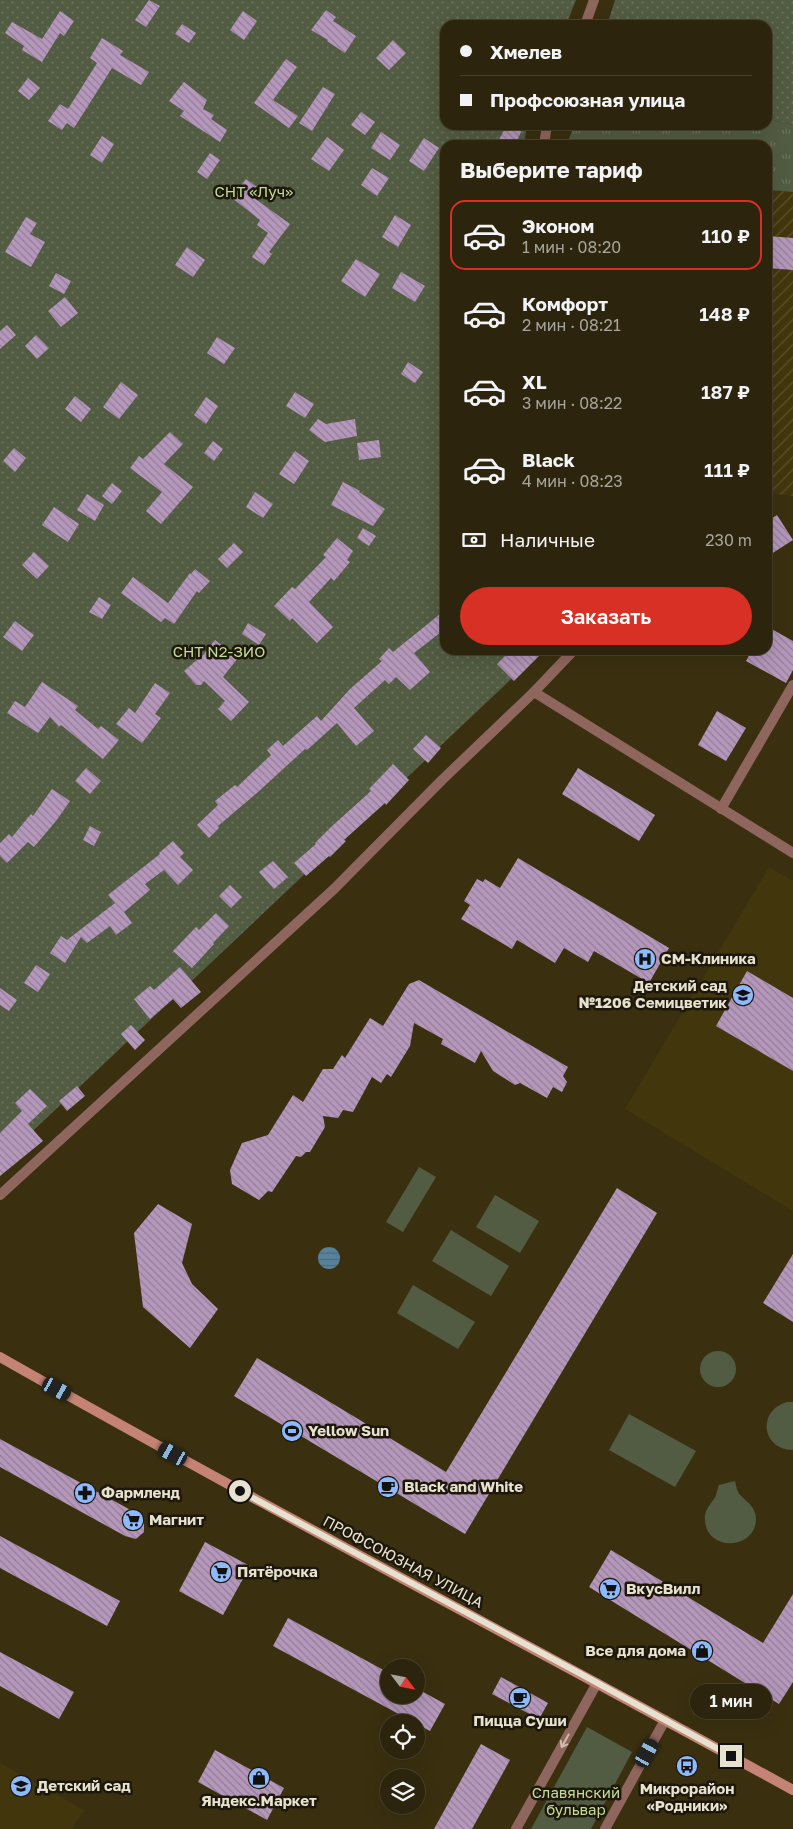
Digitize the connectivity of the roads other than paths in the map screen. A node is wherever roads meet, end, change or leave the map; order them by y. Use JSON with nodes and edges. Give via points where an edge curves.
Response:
{"nodes":[{"id":1,"x":594,"y":0,"type":"edge"},
{"id":2,"x":587,"y":20,"type":"edge"},
{"id":3,"x":569,"y":655,"type":"edge"},
{"id":4,"x":793,"y":685,"type":"edge"},
{"id":5,"x":534,"y":692,"type":"junction"},
{"id":6,"x":721,"y":809,"type":"junction"},
{"id":7,"x":793,"y":853,"type":"edge"},
{"id":8,"x":0,"y":1195,"type":"edge"},
{"id":9,"x":0,"y":1358,"type":"edge"},
{"id":10,"x":597,"y":1683,"type":"junction"},
{"id":11,"x":665,"y":1720,"type":"junction"},
{"id":12,"x":793,"y":1790,"type":"edge"},
{"id":13,"x":516,"y":1829,"type":"edge"},
{"id":14,"x":605,"y":1829,"type":"edge"}],
"edges":[{"from":1,"to":2,"type":"street"},
{"from":3,"to":5,"type":"street"},
{"from":4,"to":6,"type":"street"},
{"from":5,"to":6,"type":"street"},
{"from":5,"to":8,"type":"street","via":[[334,889]]},
{"from":6,"to":7,"type":"street"},
{"from":9,"to":10,"type":"main road","name":"ПРОФСОЮЗНАЯ УЛИЦА","via":[[226,1484]]},
{"from":10,"to":11,"type":"main road","name":"ПРОФСОЮЗНАЯ УЛИЦА"},
{"from":10,"to":13,"type":"street","one_way":true},
{"from":11,"to":12,"type":"main road","name":"ПРОФСОЮЗНАЯ УЛИЦА"},
{"from":11,"to":14,"type":"street"}]}
